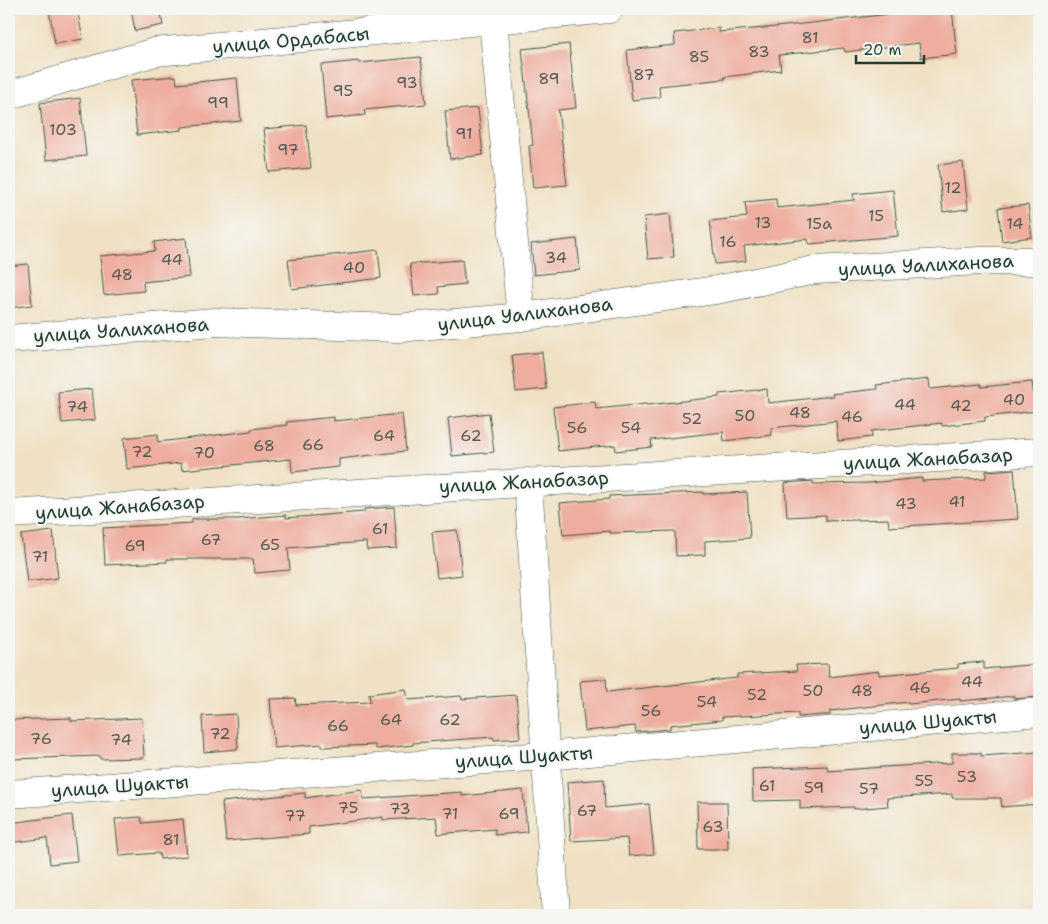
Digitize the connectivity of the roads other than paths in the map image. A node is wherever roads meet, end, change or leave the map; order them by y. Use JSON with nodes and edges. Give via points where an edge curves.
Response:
{"nodes":[{"id":1,"x":609,"y":9,"type":"edge"},
{"id":2,"x":493,"y":21,"type":"junction"},
{"id":3,"x":9,"y":95,"type":"edge"},
{"id":4,"x":1039,"y":261,"type":"edge"},
{"id":5,"x":521,"y":317,"type":"junction"},
{"id":6,"x":9,"y":339,"type":"edge"},
{"id":7,"x":1039,"y":452,"type":"edge"},
{"id":8,"x":528,"y":482,"type":"junction"},
{"id":9,"x":9,"y":514,"type":"edge"},
{"id":10,"x":1039,"y":712,"type":"edge"},
{"id":11,"x":545,"y":756,"type":"junction"},
{"id":12,"x":9,"y":794,"type":"edge"},
{"id":13,"x":556,"y":915,"type":"edge"}],
"edges":[{"from":1,"to":2,"type":"street","name":"улица Ордабасы"},
{"from":2,"to":3,"type":"street","name":"улица Ордабасы","via":[[155,52]]},
{"from":2,"to":5,"type":"street"},
{"from":4,"to":5,"type":"street","name":"улица Уалиханова","via":[[815,270],[716,290]]},
{"from":5,"to":6,"type":"street","name":"улица Уалиханова","via":[[398,328],[214,322]]},
{"from":7,"to":8,"type":"street","name":"улица Жанабазар"},
{"from":8,"to":9,"type":"street","name":"улица Жанабазар"},
{"from":8,"to":11,"type":"street"},
{"from":10,"to":11,"type":"street","name":"улица Шуакты"},
{"from":11,"to":12,"type":"street","name":"улица Шуакты"},
{"from":11,"to":13,"type":"street"}]}
